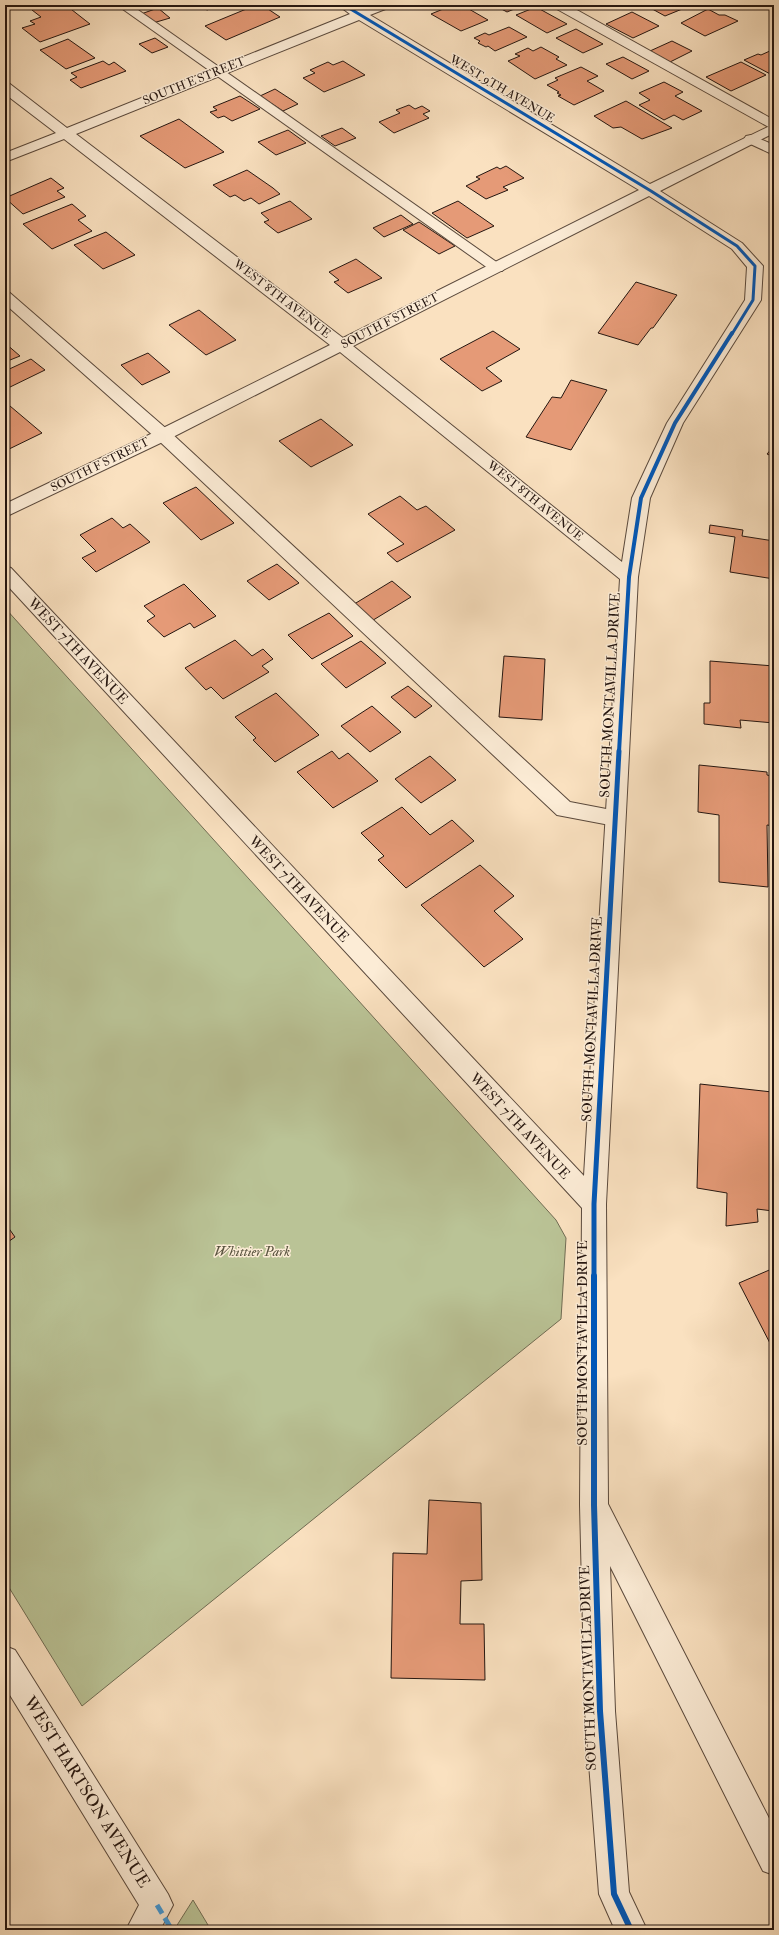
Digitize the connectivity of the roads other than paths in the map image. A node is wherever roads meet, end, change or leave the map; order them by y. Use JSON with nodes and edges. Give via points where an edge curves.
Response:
{"nodes":[{"id":1,"x":123,"y":5,"type":"edge"},
{"id":2,"x":344,"y":5,"type":"edge"},
{"id":3,"x":384,"y":5,"type":"edge"},
{"id":4,"x":559,"y":5,"type":"edge"},
{"id":5,"x":359,"y":15,"type":"junction"},
{"id":6,"x":218,"y":72,"type":"junction"},
{"id":7,"x":5,"y":87,"type":"edge"},
{"id":8,"x":774,"y":127,"type":"edge"},
{"id":9,"x":66,"y":133,"type":"junction"},
{"id":10,"x":751,"y":139,"type":"junction"},
{"id":11,"x":774,"y":151,"type":"edge"},
{"id":12,"x":5,"y":158,"type":"edge"},
{"id":13,"x":651,"y":191,"type":"junction"},
{"id":14,"x":497,"y":268,"type":"junction"},
{"id":15,"x":5,"y":296,"type":"edge"},
{"id":16,"x":341,"y":345,"type":"junction"},
{"id":17,"x":163,"y":435,"type":"junction"},
{"id":18,"x":5,"y":511,"type":"edge"},
{"id":19,"x":5,"y":572,"type":"edge"},
{"id":20,"x":629,"y":577,"type":"junction"},
{"id":21,"x":615,"y":818,"type":"junction"},
{"id":22,"x":594,"y":1204,"type":"junction"},
{"id":23,"x":594,"y":1505,"type":"junction"},
{"id":24,"x":5,"y":1660,"type":"edge"},
{"id":25,"x":774,"y":1860,"type":"edge"},
{"id":26,"x":150,"y":1917,"type":"edge"},
{"id":27,"x":631,"y":1930,"type":"edge"}],
"edges":[{"from":1,"to":6,"type":"street"},
{"from":2,"to":5,"type":"street","name":"WEST 9TH AVENUE"},
{"from":3,"to":5,"type":"street","name":"SOUTH E STREET"},
{"from":4,"to":8,"type":"street"},
{"from":5,"to":6,"type":"street","name":"SOUTH E STREET"},
{"from":5,"to":13,"type":"street","name":"WEST 9TH AVENUE"},
{"from":6,"to":9,"type":"street","name":"SOUTH E STREET"},
{"from":6,"to":14,"type":"street"},
{"from":7,"to":9,"type":"street","name":"WEST 8TH AVENUE"},
{"from":8,"to":10,"type":"street","name":"SOUTH F STREET"},
{"from":9,"to":12,"type":"street","name":"SOUTH E STREET"},
{"from":9,"to":16,"type":"street","name":"WEST 8TH AVENUE"},
{"from":10,"to":11,"type":"street"},
{"from":10,"to":13,"type":"street","name":"SOUTH F STREET"},
{"from":13,"to":14,"type":"street","name":"SOUTH F STREET"},
{"from":13,"to":20,"type":"street","name":"SOUTH MONTAVILLA DRIVE","via":[[737,246],[755,266],[753,300],[675,423],[640,498]]},
{"from":14,"to":16,"type":"street","name":"SOUTH F STREET"},
{"from":15,"to":17,"type":"street"},
{"from":16,"to":17,"type":"street","name":"SOUTH F STREET"},
{"from":16,"to":20,"type":"street","name":"WEST 8TH AVENUE"},
{"from":17,"to":18,"type":"street","name":"SOUTH F STREET"},
{"from":17,"to":21,"type":"street","via":[[564,809]]},
{"from":19,"to":22,"type":"street","name":"WEST 7TH AVENUE"},
{"from":20,"to":21,"type":"street","name":"SOUTH MONTAVILLA DRIVE"},
{"from":21,"to":22,"type":"street","name":"SOUTH MONTAVILLA DRIVE"},
{"from":22,"to":23,"type":"street","name":"SOUTH MONTAVILLA DRIVE"},
{"from":23,"to":25,"type":"street","name":"SOUTH MONTAVILLA DRIVE"},
{"from":23,"to":27,"type":"street","name":"SOUTH MONTAVILLA DRIVE","via":[[600,1712],[614,1894]]},
{"from":24,"to":26,"type":"street","name":"WEST HARTSON AVENUE"}]}
